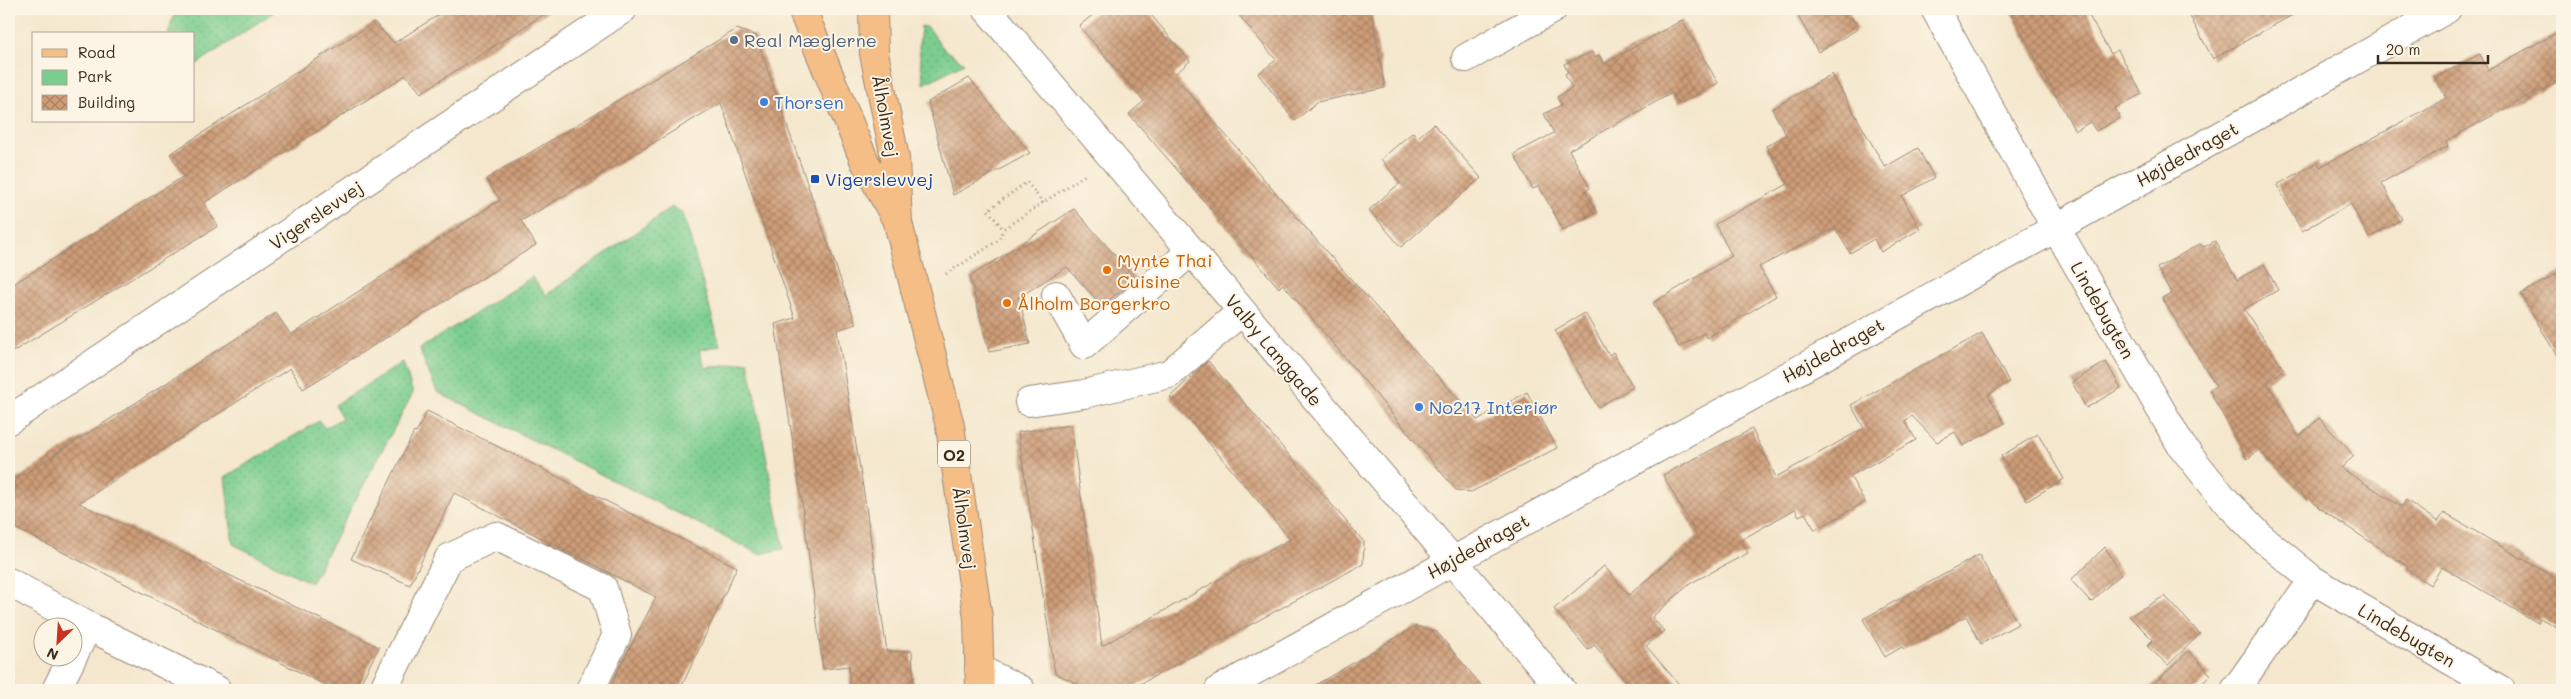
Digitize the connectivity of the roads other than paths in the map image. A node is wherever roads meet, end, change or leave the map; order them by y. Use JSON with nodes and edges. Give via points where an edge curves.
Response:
{"nodes":[{"id":1,"x":623,"y":9,"type":"edge"},
{"id":2,"x":802,"y":9,"type":"edge"},
{"id":3,"x":873,"y":9,"type":"edge"},
{"id":4,"x":987,"y":9,"type":"edge"},
{"id":5,"x":1554,"y":9,"type":"edge"},
{"id":6,"x":1935,"y":9,"type":"edge"},
{"id":7,"x":2447,"y":9,"type":"edge"},
{"id":8,"x":1466,"y":58,"type":"dead end"},
{"id":9,"x":898,"y":223,"type":"junction"},
{"id":10,"x":2056,"y":228,"type":"junction"},
{"id":11,"x":1191,"y":251,"type":"junction"},
{"id":12,"x":1056,"y":295,"type":"dead end"},
{"id":13,"x":1242,"y":311,"type":"junction"},
{"id":14,"x":1029,"y":402,"type":"dead end"},
{"id":15,"x":9,"y":420,"type":"edge"},
{"id":16,"x":1452,"y":560,"type":"junction"},
{"id":17,"x":2313,"y":580,"type":"junction"},
{"id":18,"x":9,"y":582,"type":"edge"},
{"id":19,"x":88,"y":626,"type":"junction"},
{"id":20,"x":980,"y":680,"type":"edge"},
{"id":21,"x":56,"y":690,"type":"edge"},
{"id":22,"x":215,"y":690,"type":"edge"},
{"id":23,"x":383,"y":690,"type":"edge"},
{"id":24,"x":590,"y":690,"type":"edge"},
{"id":25,"x":1021,"y":690,"type":"edge"},
{"id":26,"x":1219,"y":690,"type":"edge"},
{"id":27,"x":1562,"y":690,"type":"edge"},
{"id":28,"x":2235,"y":690,"type":"edge"},
{"id":29,"x":2501,"y":690,"type":"edge"}],
"edges":[{"from":1,"to":15,"type":"street","name":"Vigerslevvej"},
{"from":2,"to":9,"type":"main road","name":"Ålholmvej","number":"O2","via":[[865,162]]},
{"from":3,"to":9,"type":"main road","name":"Ålholmvej","number":"O2","via":[[874,53],[895,158]]},
{"from":4,"to":11,"type":"street","name":"Valby Langgade"},
{"from":5,"to":8,"type":"street"},
{"from":6,"to":10,"type":"street","name":"Lindebugten"},
{"from":7,"to":10,"type":"street","name":"Højdedraget"},
{"from":9,"to":20,"type":"main road","name":"Ålholmvej","number":"O2","via":[[950,426],[978,618]]},
{"from":10,"to":16,"type":"street","name":"Højdedraget"},
{"from":10,"to":17,"type":"street","name":"Lindebugten","via":[[2181,445],[2263,539]]},
{"from":11,"to":12,"type":"street","via":[[1084,345]]},
{"from":11,"to":13,"type":"street","name":"Valby Langgade"},
{"from":13,"to":14,"type":"street","via":[[1169,374],[1084,394]]},
{"from":13,"to":16,"type":"street","name":"Valby Langgade"},
{"from":16,"to":26,"type":"street","name":"Højdedraget"},
{"from":16,"to":27,"type":"street","name":"Valby Langgade"},
{"from":17,"to":28,"type":"street"},
{"from":17,"to":29,"type":"street","name":"Lindebugten"},
{"from":18,"to":19,"type":"street"},
{"from":19,"to":21,"type":"street"},
{"from":19,"to":22,"type":"street"},
{"from":20,"to":25,"type":"street"},
{"from":23,"to":24,"type":"street","via":[[449,558],[496,536],[603,588],[617,635]]}]}
